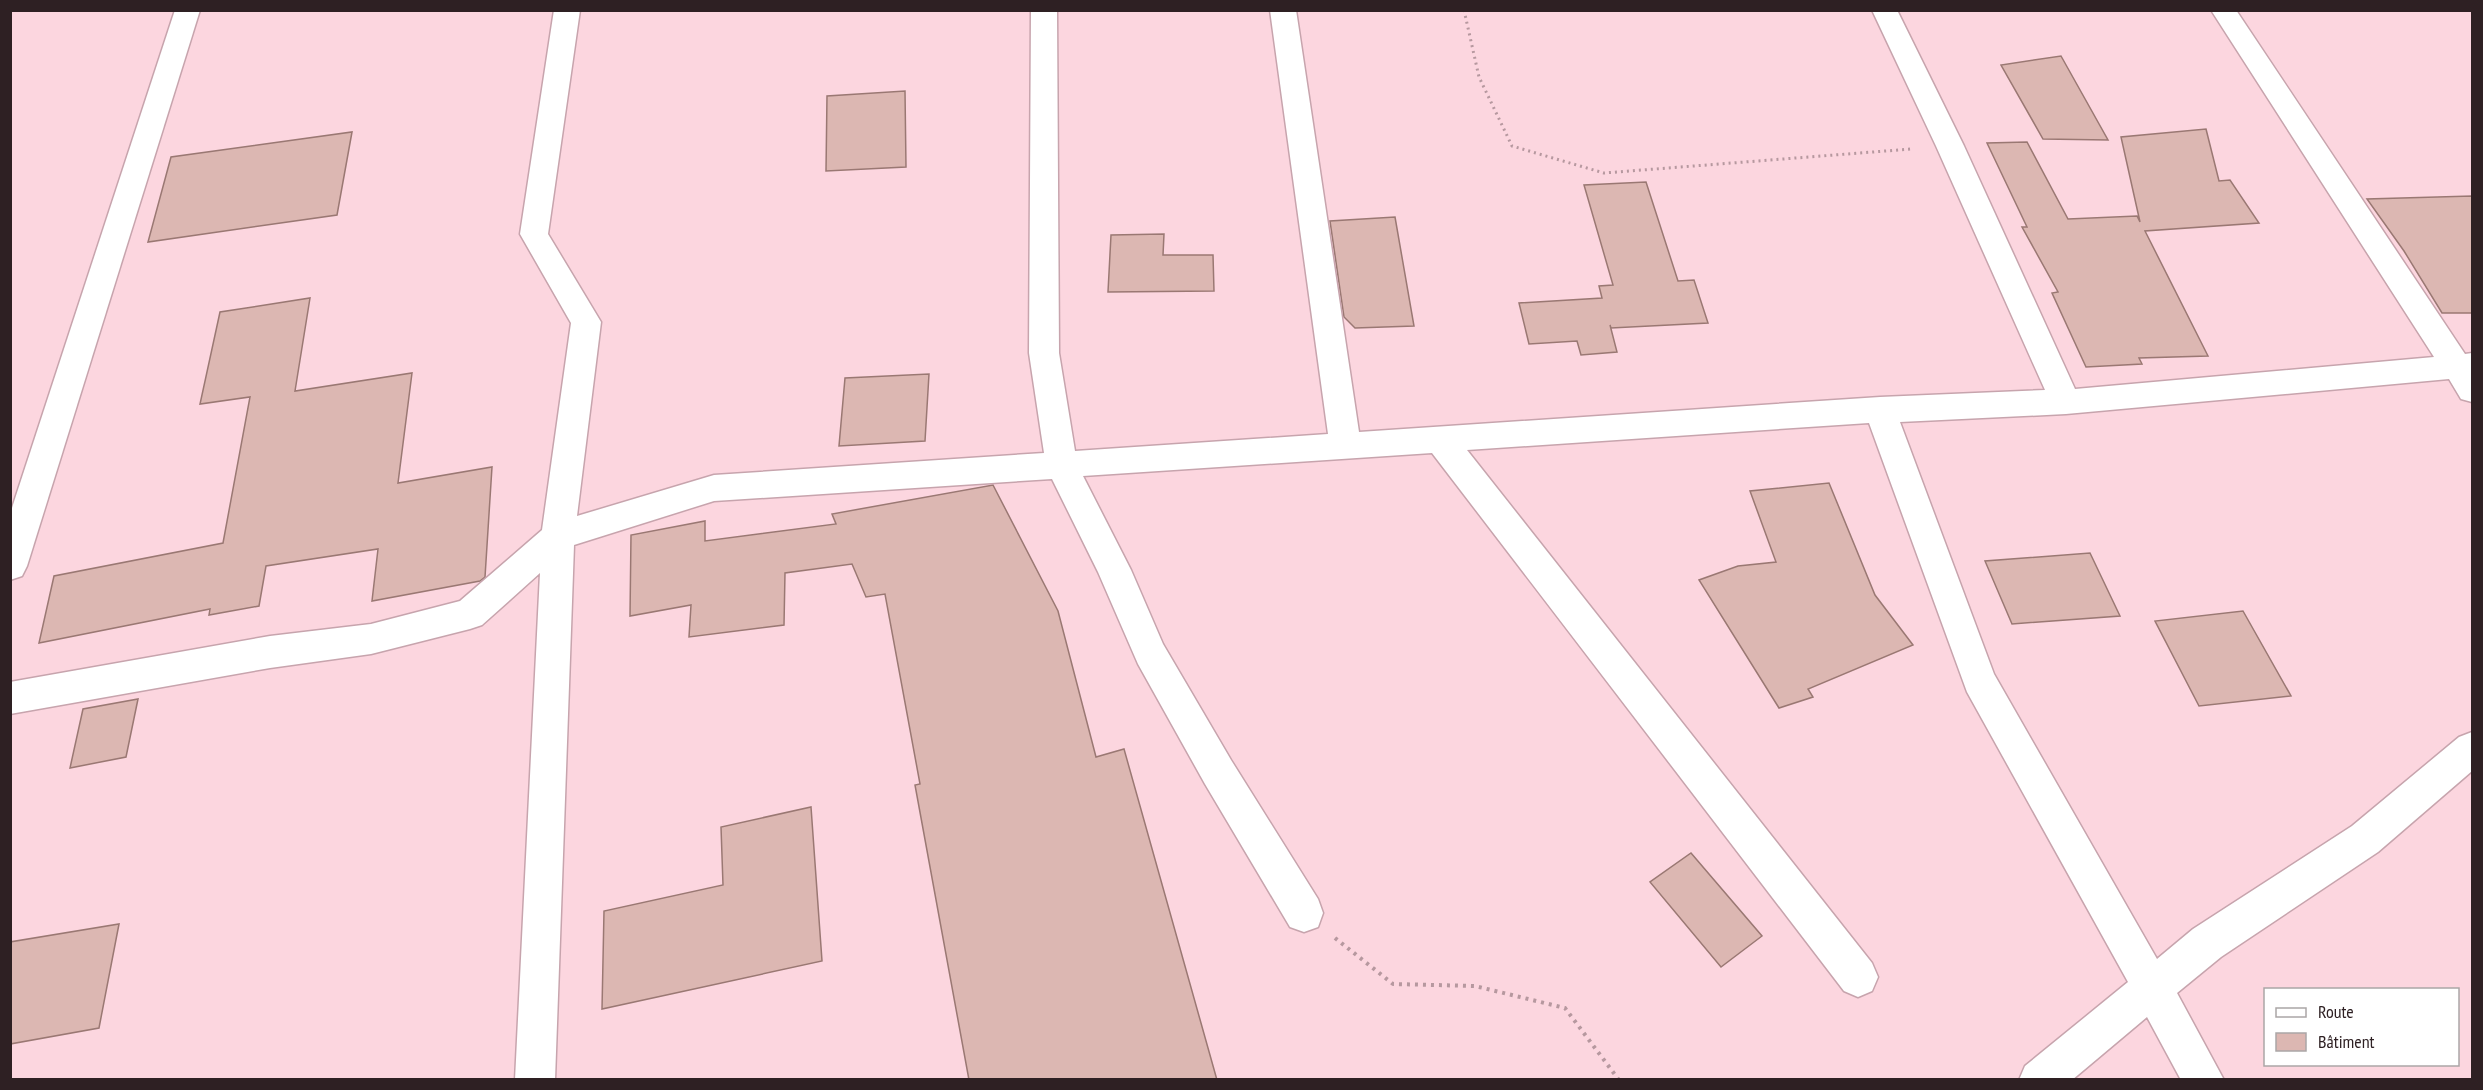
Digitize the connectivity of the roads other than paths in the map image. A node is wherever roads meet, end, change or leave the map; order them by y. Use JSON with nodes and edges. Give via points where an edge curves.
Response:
{"nodes":[{"id":1,"x":188,"y":10,"type":"edge"},
{"id":2,"x":567,"y":10,"type":"edge"},
{"id":3,"x":1044,"y":10,"type":"edge"},
{"id":4,"x":1283,"y":10,"type":"edge"},
{"id":5,"x":1884,"y":10,"type":"edge"},
{"id":6,"x":2223,"y":10,"type":"edge"},
{"id":7,"x":2467,"y":373,"type":"edge"},
{"id":8,"x":2066,"y":402,"type":"junction"},
{"id":9,"x":1880,"y":410,"type":"junction"},
{"id":10,"x":1440,"y":440,"type":"junction"},
{"id":11,"x":1346,"y":447,"type":"junction"},
{"id":12,"x":1062,"y":466,"type":"junction"},
{"id":13,"x":558,"y":536,"type":"junction"},
{"id":14,"x":10,"y":566,"type":"edge"},
{"id":15,"x":10,"y":698,"type":"edge"},
{"id":16,"x":2472,"y":749,"type":"edge"},
{"id":17,"x":1304,"y":913,"type":"road end"},
{"id":18,"x":1858,"y":977,"type":"dead end"},
{"id":19,"x":2151,"y":988,"type":"junction"},
{"id":20,"x":535,"y":1080,"type":"edge"},
{"id":21,"x":2039,"y":1080,"type":"edge"},
{"id":22,"x":2204,"y":1080,"type":"edge"}],
"edges":[{"from":1,"to":14,"type":"street"},
{"from":2,"to":13,"type":"street","via":[[534,234],[586,322]]},
{"from":3,"to":12,"type":"street","via":[[1044,353]]},
{"from":4,"to":11,"type":"street"},
{"from":5,"to":8,"type":"street"},
{"from":6,"to":7,"type":"street"},
{"from":7,"to":8,"type":"street","via":[[2328,380]]},
{"from":8,"to":9,"type":"street"},
{"from":9,"to":10,"type":"street"},
{"from":9,"to":19,"type":"street","via":[[1979,681]]},
{"from":10,"to":11,"type":"street"},
{"from":10,"to":18,"type":"street"},
{"from":11,"to":12,"type":"street"},
{"from":12,"to":13,"type":"street","via":[[714,488]]},
{"from":12,"to":17,"type":"street","via":[[1150,652]]},
{"from":13,"to":15,"type":"street","via":[[470,614],[371,639],[270,652]]},
{"from":13,"to":20,"type":"street"},
{"from":16,"to":19,"type":"street","via":[[2365,839],[2207,943]]},
{"from":19,"to":21,"type":"street"},
{"from":19,"to":22,"type":"street"}]}
